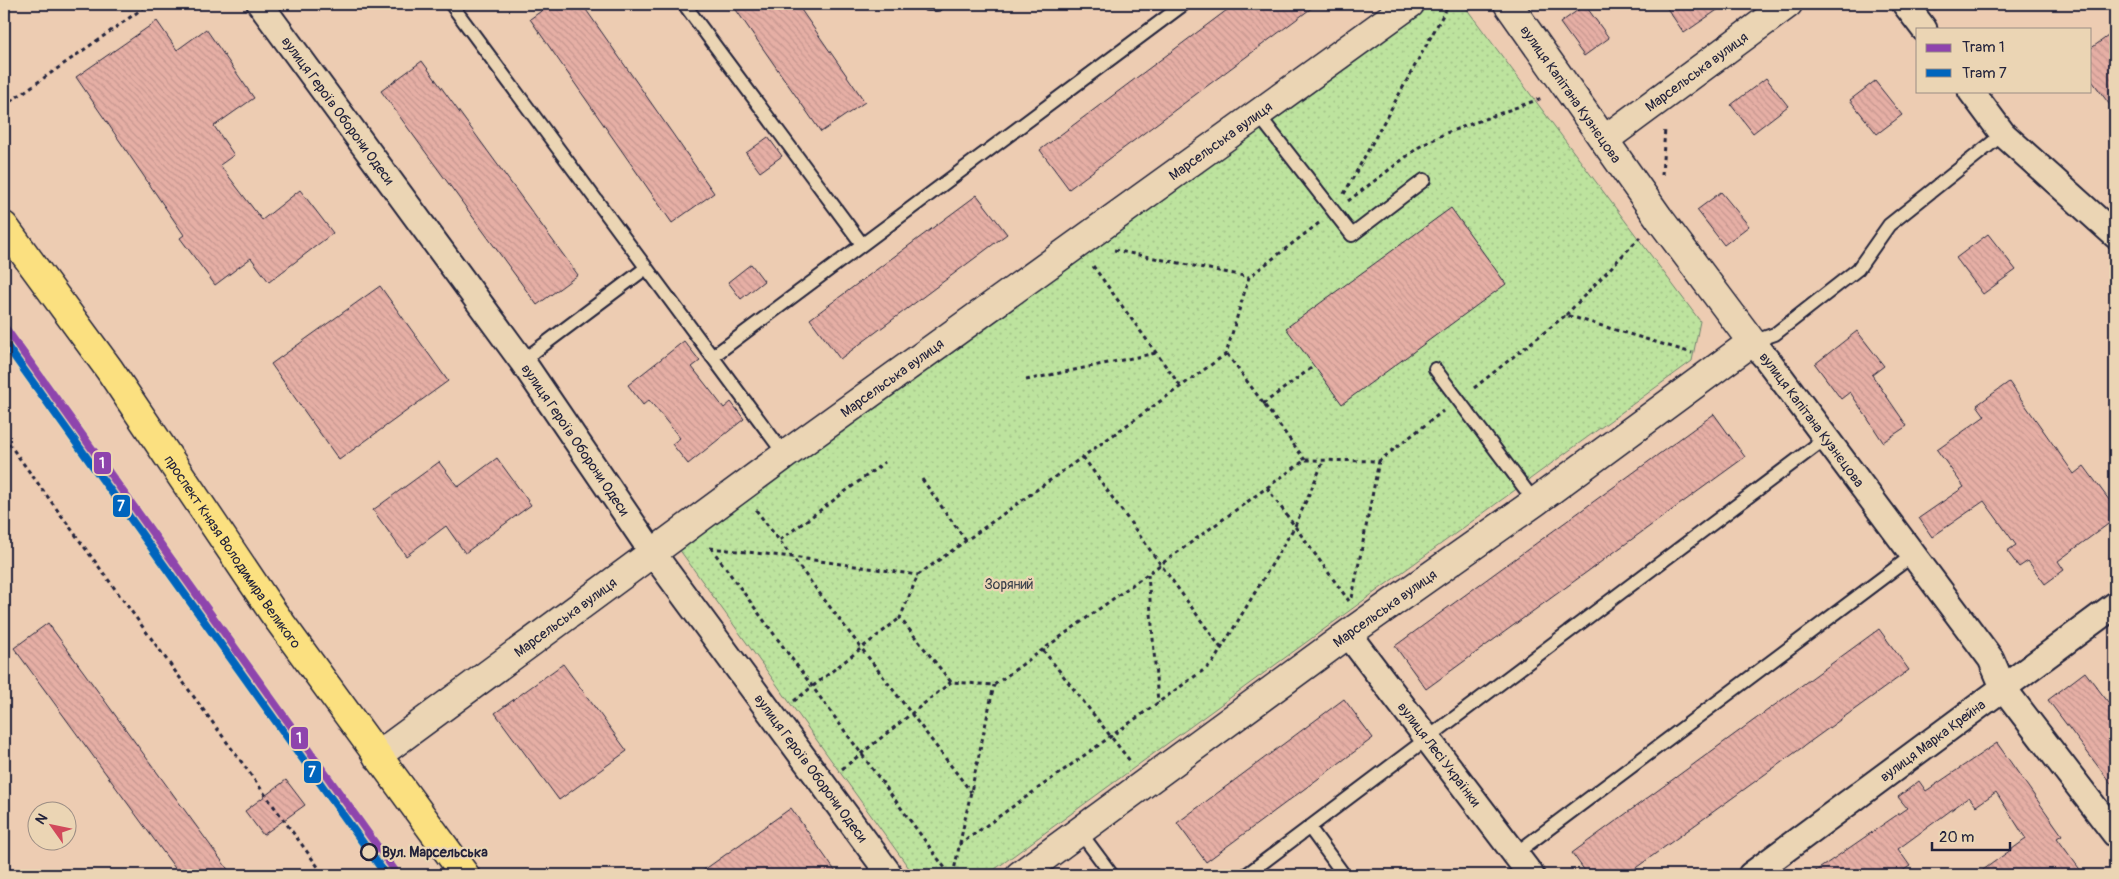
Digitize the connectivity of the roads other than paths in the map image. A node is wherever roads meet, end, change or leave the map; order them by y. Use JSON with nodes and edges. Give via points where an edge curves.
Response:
{"nodes":[{"id":1,"x":260,"y":4,"type":"edge"},
{"id":2,"x":684,"y":4,"type":"edge"},
{"id":3,"x":928,"y":4,"type":"edge"},
{"id":4,"x":937,"y":4,"type":"edge"},
{"id":5,"x":1184,"y":4,"type":"edge"},
{"id":6,"x":1410,"y":4,"type":"edge"},
{"id":7,"x":1508,"y":4,"type":"edge"},
{"id":8,"x":1788,"y":4,"type":"edge"},
{"id":9,"x":1905,"y":4,"type":"edge"},
{"id":10,"x":456,"y":6,"type":"edge"},
{"id":11,"x":1923,"y":28,"type":"edge"},
{"id":12,"x":1972,"y":92,"type":"edge"},
{"id":13,"x":1257,"y":113,"type":"junction"},
{"id":14,"x":2003,"y":134,"type":"junction"},
{"id":15,"x":1604,"y":140,"type":"junction"},
{"id":16,"x":1424,"y":180,"type":"dead end"},
{"id":17,"x":4,"y":226,"type":"edge"},
{"id":18,"x":2115,"y":235,"type":"edge"},
{"id":19,"x":862,"y":244,"type":"junction"},
{"id":20,"x":646,"y":268,"type":"junction"},
{"id":21,"x":1752,"y":342,"type":"junction"},
{"id":22,"x":712,"y":357,"type":"junction"},
{"id":23,"x":522,"y":361,"type":"junction"},
{"id":24,"x":1435,"y":369,"type":"dead end"},
{"id":25,"x":1826,"y":438,"type":"junction"},
{"id":26,"x":785,"y":455,"type":"junction"},
{"id":27,"x":1534,"y":502,"type":"junction"},
{"id":28,"x":652,"y":552,"type":"junction"},
{"id":29,"x":1913,"y":555,"type":"junction"},
{"id":30,"x":2115,"y":606,"type":"edge"},
{"id":31,"x":1348,"y":634,"type":"junction"},
{"id":32,"x":2004,"y":689,"type":"junction"},
{"id":33,"x":1428,"y":738,"type":"junction"},
{"id":34,"x":377,"y":756,"type":"junction"},
{"id":35,"x":1309,"y":827,"type":"junction"},
{"id":36,"x":1080,"y":832,"type":"junction"},
{"id":37,"x":2115,"y":834,"type":"edge"},
{"id":38,"x":1515,"y":854,"type":"junction"},
{"id":39,"x":465,"y":875,"type":"edge"},
{"id":40,"x":890,"y":875,"type":"edge"},
{"id":41,"x":1020,"y":875,"type":"edge"},
{"id":42,"x":1112,"y":875,"type":"edge"},
{"id":43,"x":1246,"y":875,"type":"edge"},
{"id":44,"x":1344,"y":875,"type":"edge"},
{"id":45,"x":1530,"y":875,"type":"edge"},
{"id":46,"x":1751,"y":875,"type":"edge"}],
"edges":[{"from":1,"to":23,"type":"street","name":"вулиця Героїв Оборони Одеси"},
{"from":2,"to":19,"type":"lane"},
{"from":3,"to":4,"type":"lane"},
{"from":5,"to":19,"type":"lane"},
{"from":6,"to":13,"type":"street","name":"Марсельська вулиця"},
{"from":7,"to":15,"type":"street","name":"вулиця Капітана Кузнєцова"},
{"from":8,"to":15,"type":"street","name":"Марсельська вулиця"},
{"from":9,"to":11,"type":"street"},
{"from":10,"to":20,"type":"lane"},
{"from":12,"to":14,"type":"street"},
{"from":13,"to":16,"type":"lane","via":[[1352,235]]},
{"from":13,"to":26,"type":"street","name":"Марсельська вулиця"},
{"from":14,"to":18,"type":"street"},
{"from":14,"to":21,"type":"lane","via":[[1889,225],[1858,269],[1775,334]]},
{"from":15,"to":21,"type":"street","name":"вулиця Капітана Кузнєцова"},
{"from":17,"to":34,"type":"main road","name":"проспект Князя Володимира Великого","via":[[109,369],[272,611]]},
{"from":19,"to":22,"type":"lane"},
{"from":20,"to":22,"type":"lane"},
{"from":20,"to":23,"type":"lane"},
{"from":21,"to":25,"type":"street","name":"вулиця Капітана Кузнєцова"},
{"from":21,"to":27,"type":"street","name":"Марсельська вулиця"},
{"from":22,"to":26,"type":"lane"},
{"from":23,"to":28,"type":"street","name":"вулиця Героїв Оборони Одеси"},
{"from":24,"to":27,"type":"lane"},
{"from":25,"to":29,"type":"street","name":"вулиця Капітана Кузнєцова"},
{"from":25,"to":33,"type":"lane"},
{"from":26,"to":28,"type":"street","name":"Марсельська вулиця"},
{"from":27,"to":31,"type":"street","name":"Марсельська вулиця"},
{"from":28,"to":34,"type":"street","name":"Марсельська вулиця"},
{"from":28,"to":40,"type":"street","name":"вулиця Героїв Оборони Одеси"},
{"from":29,"to":32,"type":"street","name":"вулиця Капітана Кузнєцова","via":[[1991,659]]},
{"from":29,"to":38,"type":"lane"},
{"from":30,"to":32,"type":"street","name":"вулиця Марка Крейна"},
{"from":31,"to":33,"type":"street","name":"вулиця Лесі Українки"},
{"from":31,"to":36,"type":"street","name":"Марсельська вулиця"},
{"from":32,"to":37,"type":"street","name":"вулиця Капітана Кузнєцова"},
{"from":32,"to":46,"type":"street","name":"вулиця Марка Крейна"},
{"from":33,"to":35,"type":"lane"},
{"from":33,"to":38,"type":"street","name":"вулиця Лесі Українки"},
{"from":34,"to":39,"type":"main road","name":"проспект Князя Володимира Великого"},
{"from":35,"to":43,"type":"lane"},
{"from":35,"to":44,"type":"lane"},
{"from":36,"to":41,"type":"street","name":"Марсельська вулиця"},
{"from":36,"to":42,"type":"lane"},
{"from":38,"to":45,"type":"street","name":"вулиця Лесі Українки"}]}
